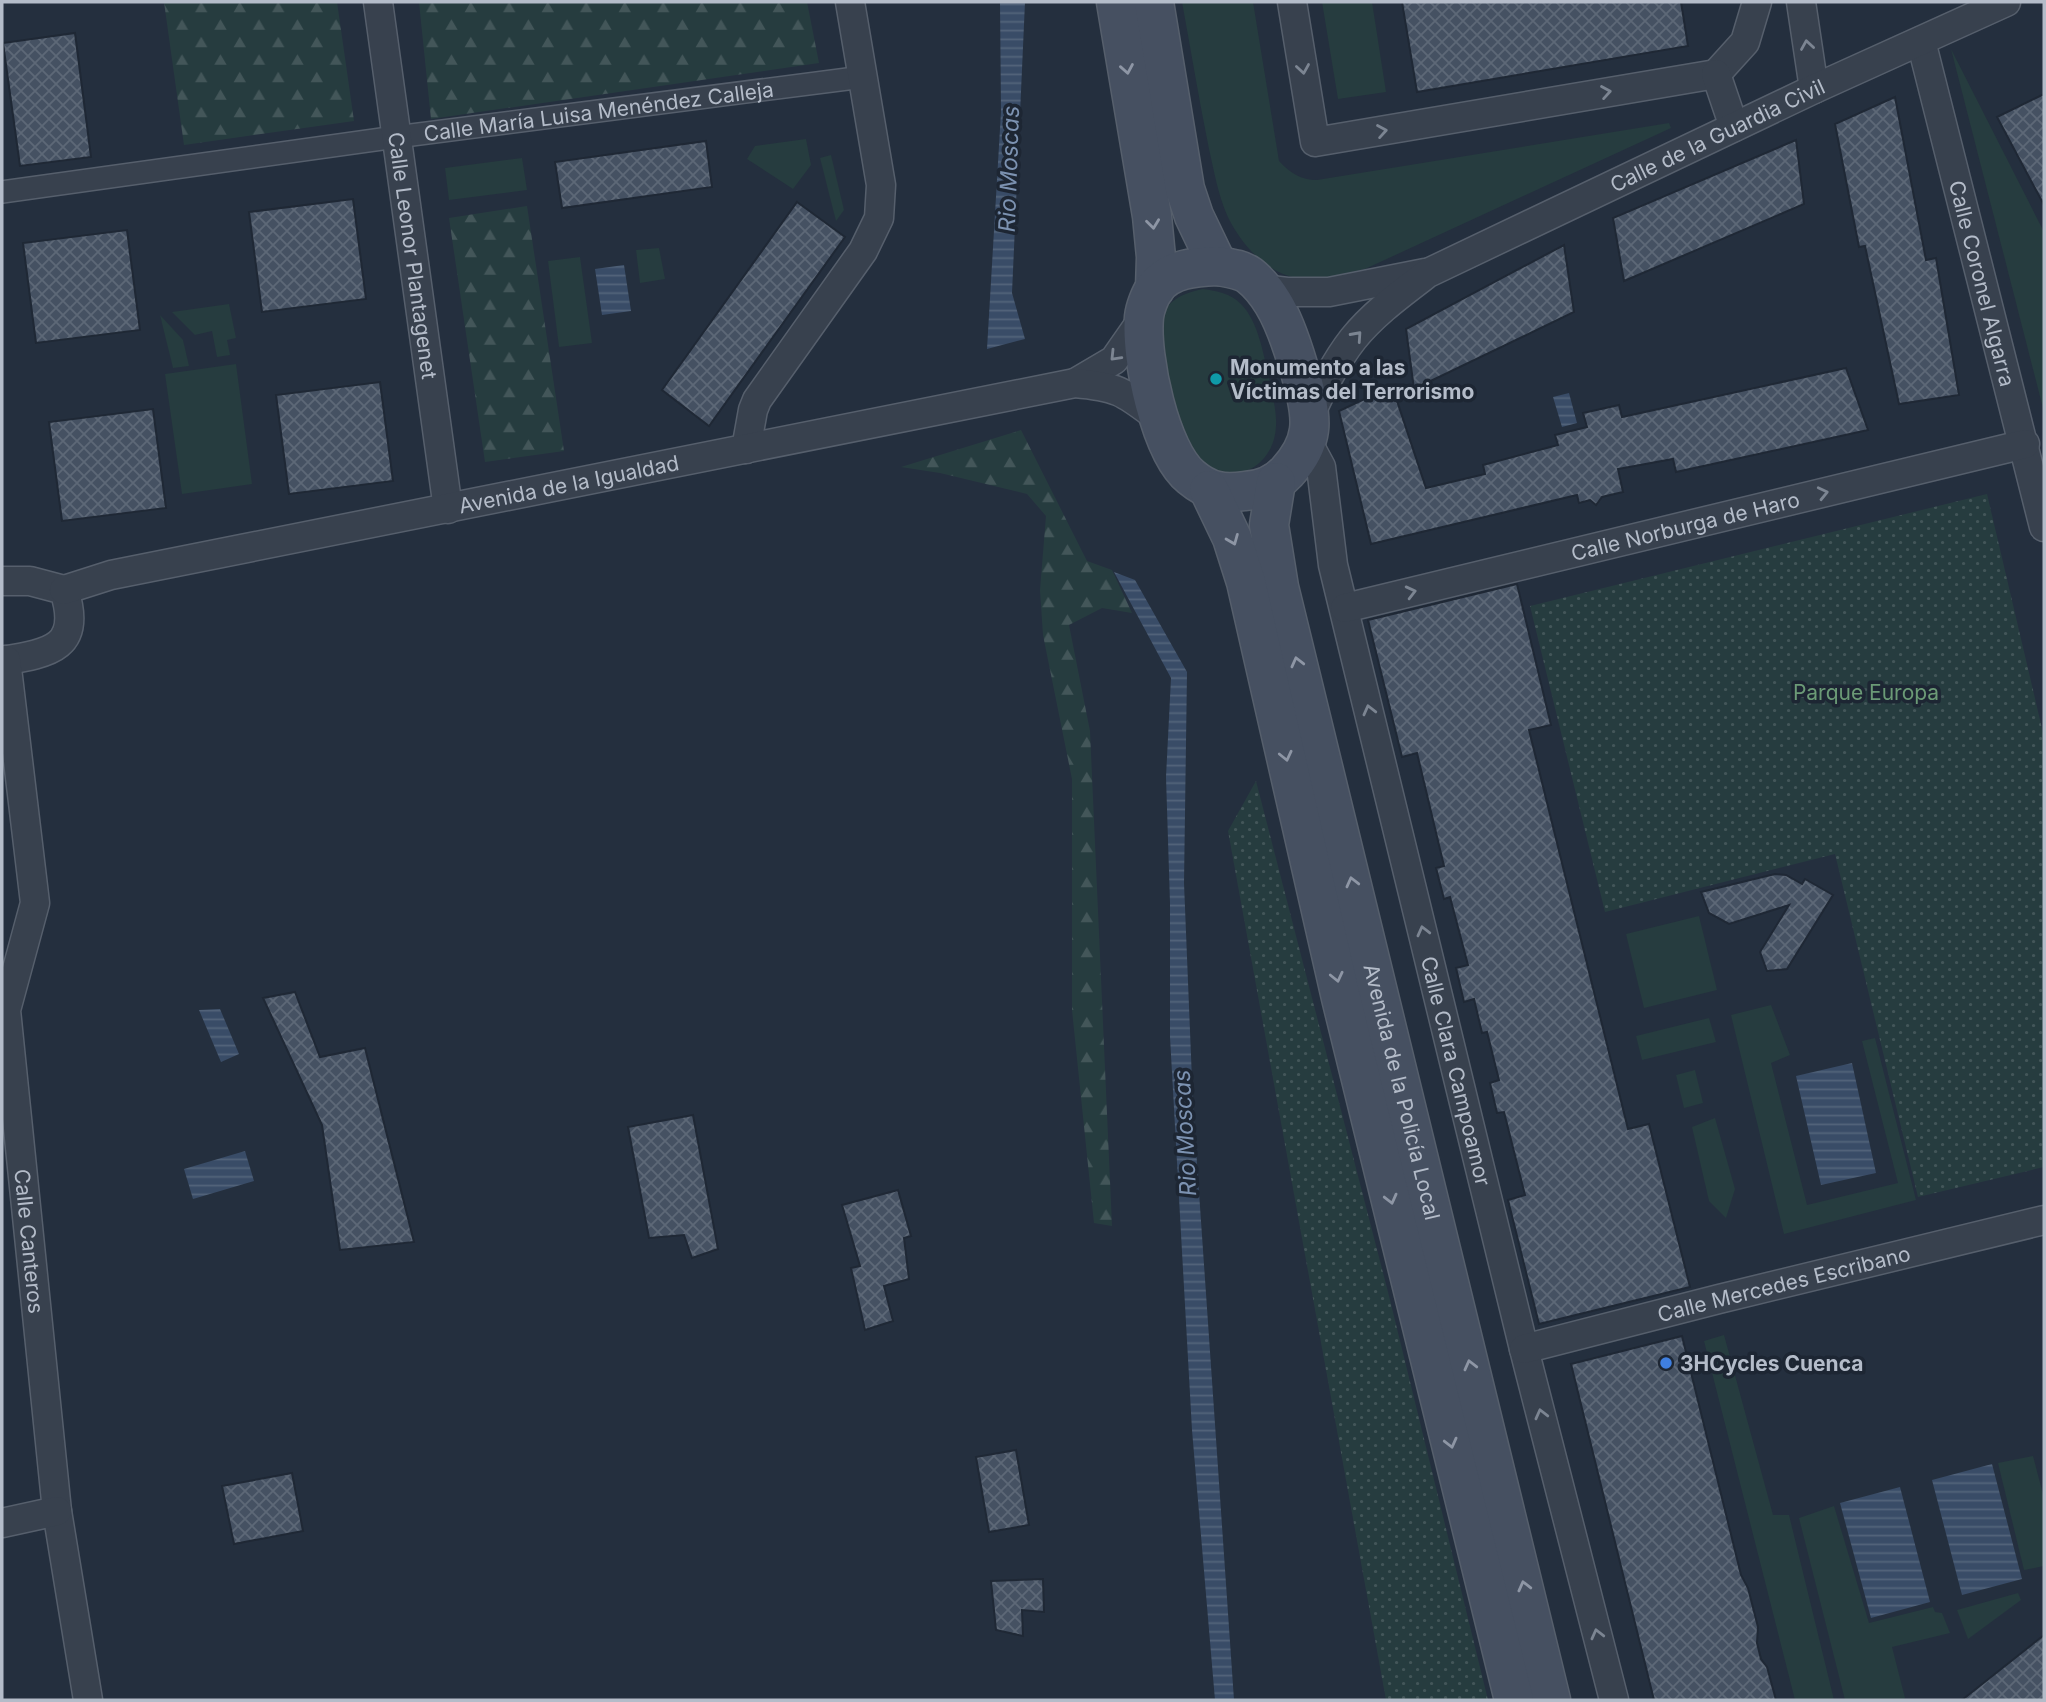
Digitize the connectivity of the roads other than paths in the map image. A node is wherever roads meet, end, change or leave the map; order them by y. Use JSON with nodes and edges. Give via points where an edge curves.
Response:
{"nodes":[{"id":1,"x":379,"y":2,"type":"edge"},
{"id":2,"x":850,"y":2,"type":"edge"},
{"id":3,"x":1116,"y":2,"type":"edge"},
{"id":4,"x":1154,"y":2,"type":"edge"},
{"id":5,"x":1292,"y":2,"type":"edge"},
{"id":6,"x":1757,"y":2,"type":"edge"},
{"id":7,"x":1801,"y":2,"type":"edge"},
{"id":8,"x":2006,"y":2,"type":"edge"},
{"id":9,"x":1922,"y":41,"type":"junction"},
{"id":10,"x":1716,"y":74,"type":"junction"},
{"id":11,"x":863,"y":77,"type":"junction"},
{"id":12,"x":1814,"y":89,"type":"junction"},
{"id":13,"x":1734,"y":127,"type":"junction"},
{"id":14,"x":396,"y":137,"type":"junction"},
{"id":15,"x":2,"y":192,"type":"edge"},
{"id":16,"x":1219,"y":265,"type":"junction"},
{"id":17,"x":1428,"y":273,"type":"junction"},
{"id":18,"x":1263,"y":289,"type":"junction"},
{"id":19,"x":1149,"y":303,"type":"junction"},
{"id":20,"x":1075,"y":383,"type":"junction"},
{"id":21,"x":1161,"y":420,"type":"junction"},
{"id":22,"x":1309,"y":428,"type":"junction"},
{"id":23,"x":2025,"y":444,"type":"junction"},
{"id":24,"x":746,"y":449,"type":"junction"},
{"id":25,"x":1276,"y":482,"type":"junction"},
{"id":26,"x":1209,"y":490,"type":"junction"},
{"id":27,"x":448,"y":509,"type":"junction"},
{"id":28,"x":2044,"y":527,"type":"edge"},
{"id":29,"x":2,"y":581,"type":"edge"},
{"id":30,"x":64,"y":590,"type":"junction"},
{"id":31,"x":1345,"y":608,"type":"junction"},
{"id":32,"x":4,"y":661,"type":"edge"},
{"id":33,"x":2044,"y":1220,"type":"edge"},
{"id":34,"x":1524,"y":1349,"type":"junction"},
{"id":35,"x":57,"y":1511,"type":"junction"},
{"id":36,"x":2,"y":1523,"type":"edge"},
{"id":37,"x":88,"y":1700,"type":"edge"},
{"id":38,"x":1514,"y":1700,"type":"edge"},
{"id":39,"x":1551,"y":1700,"type":"edge"},
{"id":40,"x":1614,"y":1700,"type":"edge"}],
"edges":[{"from":1,"to":14,"type":"street","name":"Calle Leonor Plantagenet"},
{"from":2,"to":11,"type":"street"},
{"from":3,"to":19,"type":"main road","one_way":true,"via":[[1152,216],[1156,257]]},
{"from":4,"to":16,"type":"main road","via":[[1185,189]]},
{"from":5,"to":10,"type":"street","one_way":true,"via":[[1315,142]]},
{"from":6,"to":10,"type":"street","via":[[1745,42]]},
{"from":12,"to":7,"type":"street","one_way":true},
{"from":8,"to":9,"type":"street","name":"Calle de la Guardia Civil"},
{"from":9,"to":12,"type":"street","name":"Calle de la Guardia Civil"},
{"from":9,"to":23,"type":"street","name":"Calle Coronel Algarra"},
{"from":10,"to":13,"type":"street"},
{"from":11,"to":14,"type":"street","name":"Calle María Luisa Menéndez Calleja"},
{"from":11,"to":24,"type":"street","via":[[881,186],[879,218],[863,251],[757,400]]},
{"from":12,"to":13,"type":"street","name":"Calle de la Guardia Civil"},
{"from":13,"to":17,"type":"street","name":"Calle de la Guardia Civil"},
{"from":14,"to":15,"type":"street","name":"Calle María Luisa Menéndez Calleja"},
{"from":14,"to":27,"type":"street","name":"Calle Leonor Plantagenet"},
{"from":16,"to":18,"type":"main road","via":[[1249,275]]},
{"from":16,"to":19,"type":"main road","via":[[1177,272],[1164,279]]},
{"from":17,"to":18,"type":"street","name":"Calle de la Guardia Civil","via":[[1329,292]]},
{"from":22,"to":17,"type":"street","name":"Calle de la Guardia Civil","one_way":true,"via":[[1328,376],[1353,338]]},
{"from":18,"to":22,"type":"main road","via":[[1290,342]]},
{"from":19,"to":20,"type":"street","name":"Avenida de la Igualdad","one_way":true,"via":[[1114,360]]},
{"from":19,"to":21,"type":"main road","via":[[1147,371]]},
{"from":20,"to":21,"type":"street","name":"Avenida de la Igualdad","via":[[1112,387]]},
{"from":20,"to":24,"type":"street","name":"Avenida de la Igualdad"},
{"from":21,"to":26,"type":"main road","via":[[1178,461]]},
{"from":22,"to":25,"type":"main road","via":[[1290,470]]},
{"from":22,"to":31,"type":"street","name":"Calle Clara Campoamor","via":[[1321,467],[1333,565]]},
{"from":23,"to":28,"type":"street","name":"Calle Coronel Algarra"},
{"from":31,"to":23,"type":"street","name":"Calle Norburga de Haro","one_way":true},
{"from":24,"to":27,"type":"street","name":"Avenida de la Igualdad"},
{"from":25,"to":26,"type":"main road","via":[[1253,491]]},
{"from":39,"to":25,"type":"main road","name":"Avenida de la Policía Local","one_way":true,"via":[[1279,587],[1269,525]]},
{"from":26,"to":38,"type":"main road","name":"Avenida de la Policía Local","one_way":true,"via":[[1246,582],[1341,998]]},
{"from":27,"to":30,"type":"street","name":"Avenida de la Igualdad","via":[[111,575]]},
{"from":29,"to":30,"type":"street","via":[[30,581]]},
{"from":30,"to":32,"type":"street","via":[[71,611],[70,631],[54,649]]},
{"from":34,"to":31,"type":"street","name":"Calle Clara Campoamor","one_way":true},
{"from":32,"to":35,"type":"street","name":"Calle Canteros","via":[[35,903],[6,1010]]},
{"from":33,"to":34,"type":"street","name":"Calle Mercedes Escribano"},
{"from":40,"to":34,"type":"street","name":"Calle Clara Campoamor","one_way":true},
{"from":35,"to":36,"type":"street"},
{"from":35,"to":37,"type":"street","name":"Calle Canteros"}]}
